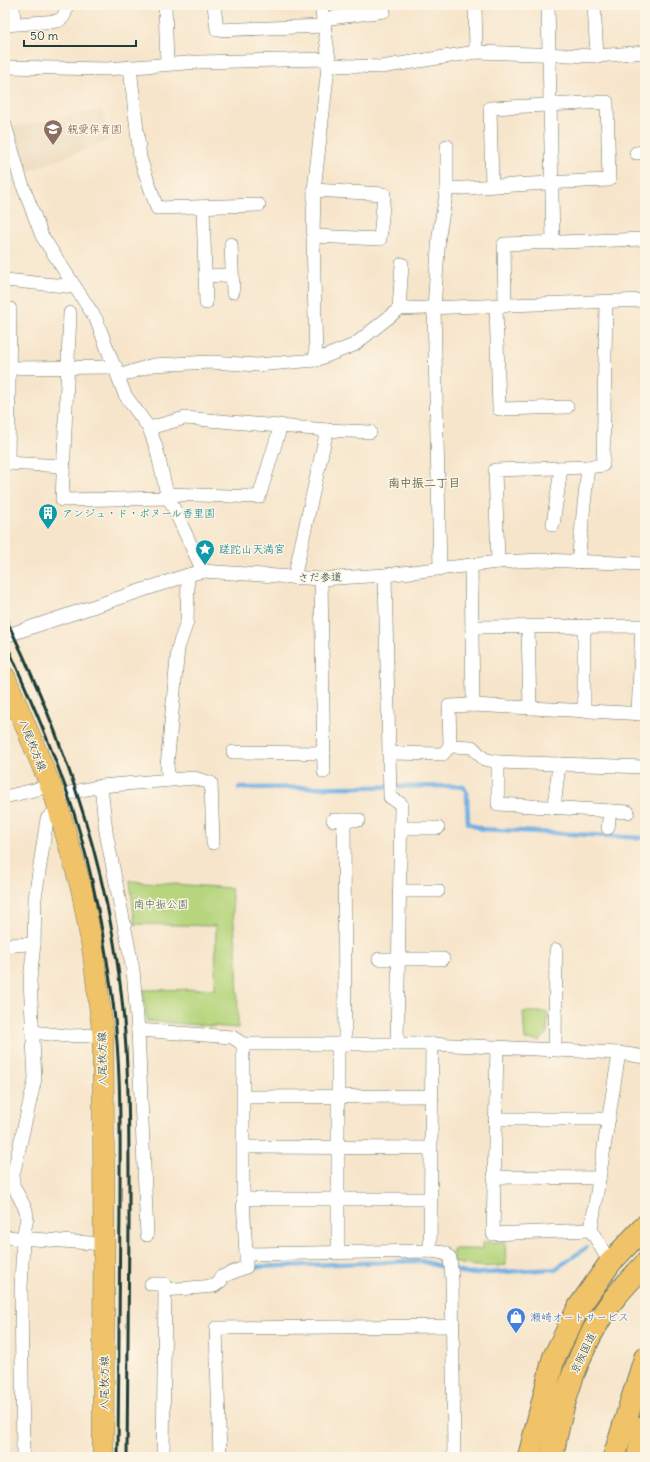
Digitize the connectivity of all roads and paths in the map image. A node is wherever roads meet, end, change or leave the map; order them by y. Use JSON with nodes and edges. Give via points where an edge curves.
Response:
{"nodes":[{"id":1,"x":13,"y":5,"type":"edge"},
{"id":2,"x":66,"y":5,"type":"edge"},
{"id":3,"x":165,"y":5,"type":"edge"},
{"id":4,"x":214,"y":5,"type":"edge"},
{"id":5,"x":321,"y":5,"type":"edge"},
{"id":6,"x":475,"y":5,"type":"edge"},
{"id":7,"x":548,"y":5,"type":"edge"},
{"id":8,"x":594,"y":5,"type":"edge"},
{"id":9,"x":384,"y":11,"type":"dead end"},
{"id":10,"x":324,"y":22,"type":"junction"},
{"id":11,"x":9,"y":24,"type":"edge"},
{"id":12,"x":476,"y":52,"type":"junction"},
{"id":13,"x":645,"y":52,"type":"edge"},
{"id":14,"x":549,"y":56,"type":"junction"},
{"id":15,"x":597,"y":56,"type":"junction"},
{"id":16,"x":328,"y":62,"type":"junction"},
{"id":17,"x":167,"y":64,"type":"junction"},
{"id":18,"x":5,"y":67,"type":"edge"},
{"id":19,"x":130,"y":67,"type":"junction"},
{"id":20,"x":550,"y":105,"type":"junction"},
{"id":21,"x":5,"y":125,"type":"edge"},
{"id":22,"x":447,"y":146,"type":"dead end"},
{"id":23,"x":552,"y":182,"type":"junction"},
{"id":24,"x":492,"y":186,"type":"junction"},
{"id":25,"x":447,"y":189,"type":"junction"},
{"id":26,"x":314,"y":190,"type":"junction"},
{"id":27,"x":259,"y":205,"type":"dead end"},
{"id":28,"x":203,"y":206,"type":"junction"},
{"id":29,"x":312,"y":236,"type":"junction"},
{"id":30,"x":645,"y":239,"type":"edge"},
{"id":31,"x":553,"y":243,"type":"junction"},
{"id":32,"x":231,"y":244,"type":"dead end"},
{"id":33,"x":402,"y":264,"type":"dead end"},
{"id":34,"x":232,"y":275,"type":"junction"},
{"id":35,"x":205,"y":276,"type":"junction"},
{"id":36,"x":5,"y":280,"type":"edge"},
{"id":37,"x":75,"y":287,"type":"junction"},
{"id":38,"x":233,"y":292,"type":"dead end"},
{"id":39,"x":645,"y":300,"type":"edge"},
{"id":40,"x":606,"y":302,"type":"junction"},
{"id":41,"x":206,"y":304,"type":"dead end"},
{"id":42,"x":500,"y":306,"type":"junction"},
{"id":43,"x":434,"y":308,"type":"junction"},
{"id":44,"x":10,"y":309,"type":"dead end"},
{"id":45,"x":399,"y":309,"type":"junction"},
{"id":46,"x":70,"y":313,"type":"dead end"},
{"id":47,"x":316,"y":360,"type":"junction"},
{"id":48,"x":7,"y":368,"type":"edge"},
{"id":49,"x":68,"y":369,"type":"junction"},
{"id":50,"x":118,"y":372,"type":"junction"},
{"id":51,"x":566,"y":407,"type":"dead end"},
{"id":52,"x":281,"y":425,"type":"junction"},
{"id":53,"x":148,"y":428,"type":"junction"},
{"id":54,"x":328,"y":430,"type":"junction"},
{"id":55,"x":370,"y":432,"type":"dead end"},
{"id":56,"x":6,"y":463,"type":"edge"},
{"id":57,"x":64,"y":466,"type":"junction"},
{"id":58,"x":588,"y":467,"type":"junction"},
{"id":59,"x":561,"y":468,"type":"junction"},
{"id":60,"x":168,"y":496,"type":"junction"},
{"id":61,"x":553,"y":525,"type":"dead end"},
{"id":62,"x":498,"y":562,"type":"junction"},
{"id":63,"x":578,"y":562,"type":"junction"},
{"id":64,"x":645,"y":564,"type":"edge"},
{"id":65,"x":472,"y":565,"type":"junction"},
{"id":66,"x":440,"y":568,"type":"junction"},
{"id":67,"x":203,"y":572,"type":"junction"},
{"id":68,"x":188,"y":575,"type":"junction"},
{"id":69,"x":385,"y":575,"type":"junction"},
{"id":70,"x":294,"y":578,"type":"junction"},
{"id":71,"x":321,"y":579,"type":"junction"},
{"id":72,"x":584,"y":626,"type":"junction"},
{"id":73,"x":643,"y":626,"type":"edge"},
{"id":74,"x":472,"y":627,"type":"junction"},
{"id":75,"x":528,"y":627,"type":"junction"},
{"id":76,"x":5,"y":636,"type":"edge"},
{"id":77,"x":5,"y":677,"type":"edge"},
{"id":78,"x":473,"y":705,"type":"junction"},
{"id":79,"x":530,"y":708,"type":"junction"},
{"id":80,"x":584,"y":711,"type":"junction"},
{"id":81,"x":642,"y":714,"type":"edge"},
{"id":82,"x":450,"y":746,"type":"junction"},
{"id":83,"x":233,"y":752,"type":"dead end"},
{"id":84,"x":324,"y":753,"type":"junction"},
{"id":85,"x":389,"y":753,"type":"junction"},
{"id":86,"x":498,"y":762,"type":"junction"},
{"id":87,"x":559,"y":764,"type":"junction"},
{"id":88,"x":645,"y":767,"type":"edge"},
{"id":89,"x":324,"y":772,"type":"dead end"},
{"id":90,"x":169,"y":780,"type":"junction"},
{"id":91,"x":101,"y":786,"type":"junction"},
{"id":92,"x":5,"y":797,"type":"edge"},
{"id":93,"x":54,"y":797,"type":"junction"},
{"id":94,"x":554,"y":808,"type":"junction"},
{"id":95,"x":610,"y":811,"type":"junction"},
{"id":96,"x":628,"y":812,"type":"dead end"},
{"id":97,"x":359,"y":820,"type":"dead end"},
{"id":98,"x":401,"y":828,"type":"junction"},
{"id":99,"x":438,"y":828,"type":"dead end"},
{"id":100,"x":608,"y":828,"type":"dead end"},
{"id":101,"x":212,"y":843,"type":"dead end"},
{"id":102,"x":400,"y":892,"type":"junction"},
{"id":103,"x":438,"y":892,"type":"dead end"},
{"id":104,"x":34,"y":944,"type":"junction"},
{"id":105,"x":5,"y":945,"type":"edge"},
{"id":106,"x":556,"y":950,"type":"dead end"},
{"id":107,"x":379,"y":958,"type":"dead end"},
{"id":108,"x":398,"y":958,"type":"junction"},
{"id":109,"x":443,"y":959,"type":"dead end"},
{"id":110,"x":138,"y":1030,"type":"junction"},
{"id":111,"x":33,"y":1032,"type":"junction"},
{"id":112,"x":103,"y":1035,"type":"junction"},
{"id":113,"x":243,"y":1044,"type":"junction"},
{"id":114,"x":341,"y":1044,"type":"junction"},
{"id":115,"x":397,"y":1044,"type":"junction"},
{"id":116,"x":432,"y":1044,"type":"junction"},
{"id":117,"x":496,"y":1047,"type":"junction"},
{"id":118,"x":555,"y":1049,"type":"junction"},
{"id":119,"x":620,"y":1053,"type":"junction"},
{"id":120,"x":645,"y":1057,"type":"edge"},
{"id":121,"x":338,"y":1096,"type":"junction"},
{"id":122,"x":432,"y":1096,"type":"junction"},
{"id":123,"x":244,"y":1097,"type":"junction"},
{"id":124,"x":495,"y":1119,"type":"junction"},
{"id":125,"x":609,"y":1119,"type":"junction"},
{"id":126,"x":244,"y":1147,"type":"junction"},
{"id":127,"x":338,"y":1147,"type":"junction"},
{"id":128,"x":430,"y":1148,"type":"junction"},
{"id":129,"x":494,"y":1177,"type":"junction"},
{"id":130,"x":599,"y":1178,"type":"junction"},
{"id":131,"x":338,"y":1198,"type":"junction"},
{"id":132,"x":244,"y":1199,"type":"junction"},
{"id":133,"x":430,"y":1199,"type":"junction"},
{"id":134,"x":645,"y":1226,"type":"edge"},
{"id":135,"x":590,"y":1230,"type":"junction"},
{"id":136,"x":147,"y":1235,"type":"dead end"},
{"id":137,"x":5,"y":1237,"type":"edge"},
{"id":138,"x":23,"y":1238,"type":"junction"},
{"id":139,"x":104,"y":1244,"type":"junction"},
{"id":140,"x":430,"y":1251,"type":"junction"},
{"id":141,"x":338,"y":1252,"type":"junction"},
{"id":142,"x":246,"y":1254,"type":"junction"},
{"id":143,"x":610,"y":1262,"type":"junction"},
{"id":144,"x":645,"y":1264,"type":"edge"},
{"id":145,"x":151,"y":1284,"type":"dead end"},
{"id":146,"x":165,"y":1290,"type":"junction"},
{"id":147,"x":453,"y":1326,"type":"junction"},
{"id":148,"x":645,"y":1358,"type":"edge"},
{"id":149,"x":645,"y":1426,"type":"edge"},
{"id":150,"x":23,"y":1457,"type":"edge"},
{"id":151,"x":103,"y":1457,"type":"edge"},
{"id":152,"x":163,"y":1457,"type":"edge"},
{"id":153,"x":220,"y":1457,"type":"edge"},
{"id":154,"x":454,"y":1457,"type":"edge"},
{"id":155,"x":529,"y":1457,"type":"edge"},
{"id":156,"x":552,"y":1457,"type":"edge"},
{"id":157,"x":614,"y":1457,"type":"edge"},
{"id":158,"x":638,"y":1457,"type":"edge"}],
"edges":[{"from":1,"to":11,"type":"street"},
{"from":2,"to":11,"type":"street","via":[[63,18],[58,21]]},
{"from":3,"to":17,"type":"street"},
{"from":4,"to":10,"type":"street","via":[[217,30]]},
{"from":5,"to":10,"type":"street"},
{"from":6,"to":12,"type":"street"},
{"from":7,"to":14,"type":"street"},
{"from":8,"to":15,"type":"street"},
{"from":9,"to":10,"type":"street"},
{"from":10,"to":16,"type":"street"},
{"from":12,"to":14,"type":"street"},
{"from":12,"to":16,"type":"street","via":[[381,67]]},
{"from":13,"to":15,"type":"street"},
{"from":14,"to":15,"type":"street"},
{"from":14,"to":20,"type":"street"},
{"from":16,"to":17,"type":"street"},
{"from":16,"to":26,"type":"street"},
{"from":17,"to":19,"type":"street"},
{"from":18,"to":19,"type":"street"},
{"from":19,"to":28,"type":"street","via":[[140,158],[157,208]]},
{"from":20,"to":23,"type":"street"},
{"from":20,"to":23,"type":"street","via":[[607,102],[609,180]]},
{"from":20,"to":24,"type":"street","via":[[490,108]]},
{"from":21,"to":37,"type":"street","via":[[21,181],[42,236]]},
{"from":22,"to":25,"type":"street"},
{"from":23,"to":24,"type":"street"},
{"from":23,"to":31,"type":"street"},
{"from":24,"to":25,"type":"street"},
{"from":25,"to":43,"type":"street","via":[[439,236]]},
{"from":26,"to":29,"type":"street"},
{"from":26,"to":29,"type":"street","via":[[384,194],[380,239]]},
{"from":27,"to":28,"type":"street"},
{"from":28,"to":35,"type":"street"},
{"from":29,"to":47,"type":"street"},
{"from":30,"to":31,"type":"street"},
{"from":31,"to":42,"type":"street","via":[[504,244]]},
{"from":32,"to":34,"type":"street"},
{"from":33,"to":45,"type":"street"},
{"from":34,"to":35,"type":"street"},
{"from":34,"to":38,"type":"street"},
{"from":35,"to":41,"type":"street"},
{"from":36,"to":37,"type":"street"},
{"from":37,"to":50,"type":"street","via":[[96,319]]},
{"from":39,"to":40,"type":"street"},
{"from":40,"to":42,"type":"street"},
{"from":40,"to":58,"type":"street","via":[[603,465]]},
{"from":42,"to":43,"type":"street"},
{"from":42,"to":51,"type":"street","via":[[499,409]]},
{"from":43,"to":45,"type":"street"},
{"from":43,"to":66,"type":"street"},
{"from":44,"to":48,"type":"street"},
{"from":45,"to":47,"type":"street","via":[[354,344]]},
{"from":46,"to":49,"type":"street"},
{"from":47,"to":50,"type":"street","via":[[257,365],[211,362],[153,365]]},
{"from":48,"to":49,"type":"street"},
{"from":48,"to":56,"type":"street"},
{"from":49,"to":50,"type":"street"},
{"from":49,"to":57,"type":"street"},
{"from":50,"to":53,"type":"street","via":[[125,395]]},
{"from":52,"to":53,"type":"street","via":[[184,418]]},
{"from":52,"to":54,"type":"street"},
{"from":52,"to":60,"type":"street","via":[[259,497]]},
{"from":53,"to":60,"type":"street","via":[[156,448]]},
{"from":54,"to":55,"type":"street"},
{"from":54,"to":70,"type":"street"},
{"from":56,"to":57,"type":"street"},
{"from":57,"to":60,"type":"street","via":[[62,500]]},
{"from":58,"to":59,"type":"street"},
{"from":58,"to":63,"type":"street"},
{"from":59,"to":61,"type":"street"},
{"from":59,"to":62,"type":"street","via":[[495,470]]},
{"from":60,"to":67,"type":"street"},
{"from":62,"to":63,"type":"street","name":"さだ参道"},
{"from":62,"to":65,"type":"street","name":"さだ参道"},
{"from":63,"to":64,"type":"street","name":"さだ参道"},
{"from":65,"to":66,"type":"street","name":"さだ参道"},
{"from":65,"to":74,"type":"street"},
{"from":66,"to":69,"type":"street","name":"さだ参道"},
{"from":67,"to":68,"type":"street","name":"さだ参道"},
{"from":67,"to":70,"type":"street","name":"さだ参道"},
{"from":68,"to":76,"type":"street","name":"さだ参道"},
{"from":68,"to":90,"type":"street","via":[[187,622],[178,648],[167,766]]},
{"from":69,"to":71,"type":"street","name":"さだ参道"},
{"from":69,"to":85,"type":"street"},
{"from":70,"to":71,"type":"street","name":"さだ参道"},
{"from":71,"to":84,"type":"street"},
{"from":72,"to":73,"type":"street"},
{"from":72,"to":75,"type":"street"},
{"from":72,"to":80,"type":"street"},
{"from":73,"to":81,"type":"street"},
{"from":74,"to":75,"type":"street"},
{"from":74,"to":78,"type":"street"},
{"from":75,"to":79,"type":"street"},
{"from":77,"to":93,"type":"main road","name":"八尾枚方線"},
{"from":78,"to":79,"type":"street"},
{"from":78,"to":82,"type":"street","via":[[449,706]]},
{"from":79,"to":80,"type":"street"},
{"from":80,"to":81,"type":"street"},
{"from":82,"to":85,"type":"street","via":[[443,754]]},
{"from":82,"to":86,"type":"street","via":[[472,747],[484,759]]},
{"from":83,"to":84,"type":"street"},
{"from":84,"to":89,"type":"street"},
{"from":85,"to":98,"type":"street","via":[[390,797],[401,804]]},
{"from":86,"to":87,"type":"street"},
{"from":86,"to":94,"type":"street","via":[[498,804]]},
{"from":87,"to":88,"type":"street"},
{"from":87,"to":94,"type":"street"},
{"from":90,"to":91,"type":"street"},
{"from":90,"to":101,"type":"street","via":[[194,778],[211,783]]},
{"from":91,"to":93,"type":"street"},
{"from":91,"to":110,"type":"street","via":[[106,832],[133,970]]},
{"from":92,"to":93,"type":"street"},
{"from":93,"to":104,"type":"street","via":[[47,819],[35,898]]},
{"from":93,"to":112,"type":"main road","name":"八尾枚方線","via":[[82,891],[93,951]]},
{"from":94,"to":95,"type":"street"},
{"from":95,"to":96,"type":"street"},
{"from":95,"to":100,"type":"street"},
{"from":97,"to":114,"type":"street","via":[[338,820]]},
{"from":98,"to":99,"type":"street"},
{"from":98,"to":102,"type":"street"},
{"from":102,"to":103,"type":"street"},
{"from":102,"to":108,"type":"street"},
{"from":104,"to":105,"type":"street"},
{"from":104,"to":111,"type":"street","via":[[30,980]]},
{"from":106,"to":118,"type":"street"},
{"from":107,"to":108,"type":"street"},
{"from":108,"to":109,"type":"street"},
{"from":108,"to":115,"type":"street"},
{"from":110,"to":113,"type":"street","via":[[232,1037]]},
{"from":110,"to":136,"type":"street"},
{"from":111,"to":112,"type":"street","via":[[67,1036]]},
{"from":111,"to":138,"type":"street","via":[[35,1079],[13,1175],[15,1190],[26,1210]]},
{"from":112,"to":139,"type":"main road","name":"八尾枚方線"},
{"from":113,"to":114,"type":"street"},
{"from":113,"to":123,"type":"street"},
{"from":114,"to":115,"type":"street"},
{"from":114,"to":121,"type":"street"},
{"from":115,"to":116,"type":"street"},
{"from":116,"to":117,"type":"street"},
{"from":116,"to":122,"type":"street"},
{"from":117,"to":118,"type":"street"},
{"from":117,"to":124,"type":"street"},
{"from":118,"to":119,"type":"street"},
{"from":119,"to":120,"type":"street"},
{"from":119,"to":125,"type":"street"},
{"from":121,"to":122,"type":"street"},
{"from":121,"to":123,"type":"street"},
{"from":121,"to":127,"type":"street"},
{"from":122,"to":128,"type":"street"},
{"from":123,"to":126,"type":"street"},
{"from":124,"to":125,"type":"street"},
{"from":124,"to":129,"type":"street"},
{"from":125,"to":130,"type":"street"},
{"from":126,"to":127,"type":"street"},
{"from":126,"to":132,"type":"street"},
{"from":127,"to":128,"type":"street"},
{"from":127,"to":131,"type":"street"},
{"from":128,"to":133,"type":"street"},
{"from":129,"to":130,"type":"street"},
{"from":129,"to":135,"type":"street","via":[[493,1234]]},
{"from":130,"to":135,"type":"street"},
{"from":131,"to":132,"type":"street"},
{"from":131,"to":133,"type":"street"},
{"from":131,"to":141,"type":"street"},
{"from":132,"to":142,"type":"street"},
{"from":133,"to":140,"type":"street"},
{"from":134,"to":143,"type":"highway"},
{"from":135,"to":143,"type":"street"},
{"from":137,"to":138,"type":"street"},
{"from":138,"to":139,"type":"street"},
{"from":138,"to":150,"type":"street"},
{"from":139,"to":151,"type":"main road","name":"八尾枚方線"},
{"from":140,"to":141,"type":"street"},
{"from":140,"to":147,"type":"street","via":[[444,1253],[450,1258]]},
{"from":141,"to":142,"type":"street"},
{"from":142,"to":146,"type":"street","via":[[246,1267],[221,1277],[221,1281],[214,1286]]},
{"from":143,"to":155,"type":"highway","via":[[579,1307],[554,1357]]},
{"from":144,"to":156,"type":"highway","name":"京阪国道","via":[[612,1300],[585,1345],[568,1387]]},
{"from":145,"to":146,"type":"street","via":[[164,1284]]},
{"from":146,"to":152,"type":"street"},
{"from":147,"to":153,"type":"street","via":[[216,1328]]},
{"from":147,"to":154,"type":"street"},
{"from":148,"to":157,"type":"highway"},
{"from":149,"to":158,"type":"highway"}]}
